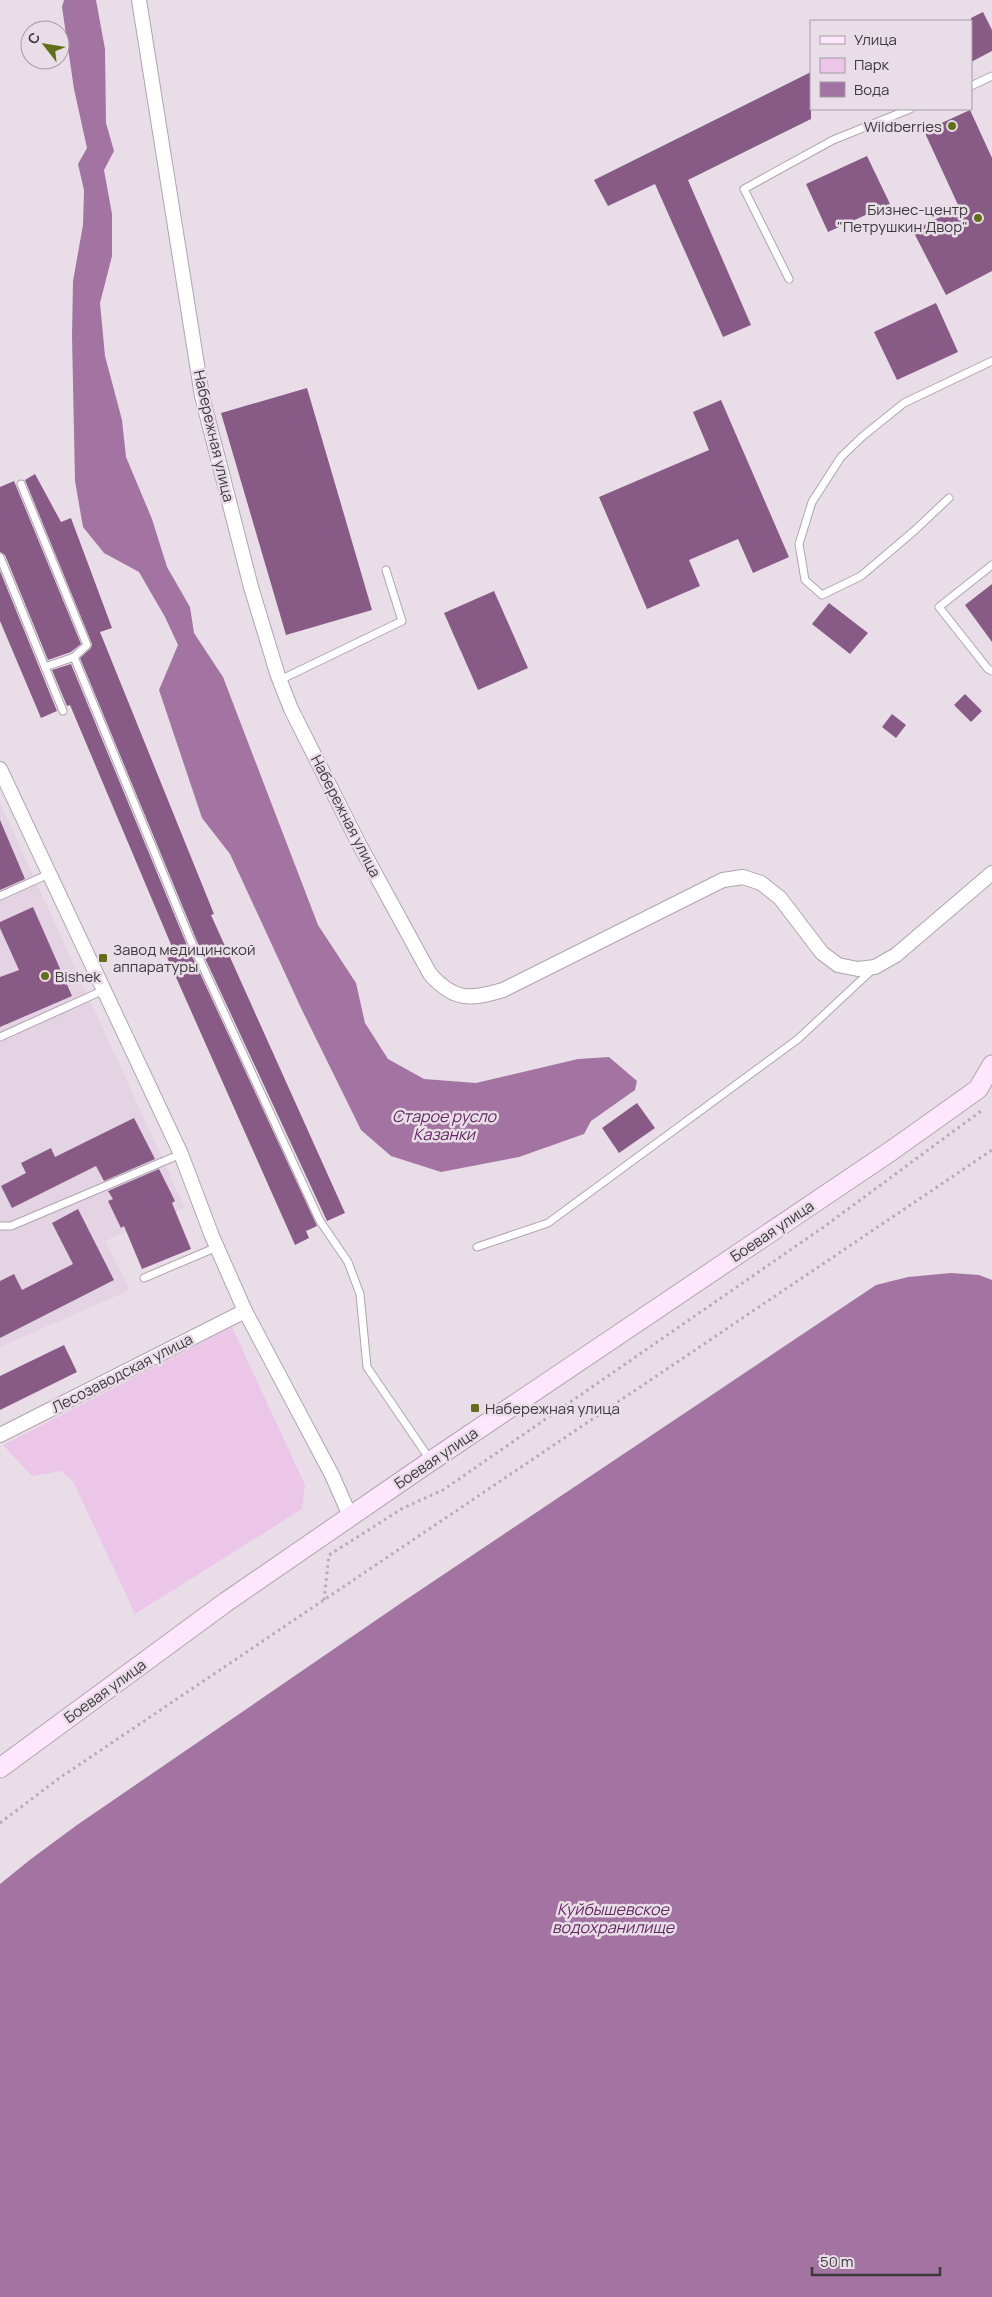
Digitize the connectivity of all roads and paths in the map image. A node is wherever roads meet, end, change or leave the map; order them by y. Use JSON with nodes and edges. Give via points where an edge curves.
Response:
{"nodes":[{"id":1,"x":139,"y":0,"type":"edge"},
{"id":2,"x":991,"y":79,"type":"edge"},
{"id":3,"x":972,"y":86,"type":"edge"},
{"id":4,"x":908,"y":110,"type":"edge"},
{"id":5,"x":789,"y":278,"type":"dead end"},
{"id":6,"x":992,"y":361,"type":"edge"},
{"id":7,"x":21,"y":484,"type":"dead end"},
{"id":8,"x":949,"y":498,"type":"dead end"},
{"id":9,"x":0,"y":557,"type":"edge"},
{"id":10,"x":992,"y":565,"type":"edge"},
{"id":11,"x":386,"y":570,"type":"dead end"},
{"id":12,"x":74,"y":657,"type":"junction"},
{"id":13,"x":45,"y":667,"type":"junction"},
{"id":14,"x":991,"y":669,"type":"edge"},
{"id":15,"x":280,"y":680,"type":"junction"},
{"id":16,"x":63,"y":711,"type":"dead end"},
{"id":17,"x":1,"y":772,"type":"edge"},
{"id":18,"x":992,"y":873,"type":"edge"},
{"id":19,"x":49,"y":874,"type":"junction"},
{"id":20,"x":0,"y":896,"type":"edge"},
{"id":21,"x":876,"y":966,"type":"junction"},
{"id":22,"x":104,"y":990,"type":"junction"},
{"id":23,"x":0,"y":1037,"type":"edge"},
{"id":24,"x":992,"y":1065,"type":"edge"},
{"id":25,"x":982,"y":1110,"type":"dead end"},
{"id":26,"x":992,"y":1150,"type":"edge"},
{"id":27,"x":180,"y":1154,"type":"junction"},
{"id":28,"x":0,"y":1226,"type":"edge"},
{"id":29,"x":217,"y":1247,"type":"junction"},
{"id":30,"x":478,"y":1247,"type":"dead end"},
{"id":31,"x":144,"y":1278,"type":"dead end"},
{"id":32,"x":245,"y":1311,"type":"junction"},
{"id":33,"x":0,"y":1436,"type":"edge"},
{"id":34,"x":431,"y":1461,"type":"junction"},
{"id":35,"x":350,"y":1516,"type":"junction"},
{"id":36,"x":324,"y":1600,"type":"junction"},
{"id":37,"x":0,"y":1768,"type":"edge"},
{"id":38,"x":0,"y":1823,"type":"edge"}],
"edges":[{"from":1,"to":15,"type":"street","name":"Набережная улица","via":[[202,396]]},
{"from":2,"to":3,"type":"lane"},
{"from":4,"to":5,"type":"lane","via":[[833,140],[744,189]]},
{"from":6,"to":8,"type":"lane","via":[[904,404],[862,436],[841,457],[812,502],[798,544],[805,580],[822,595],[861,576]]},
{"from":7,"to":12,"type":"lane","via":[[88,645]]},
{"from":9,"to":13,"type":"lane"},
{"from":10,"to":14,"type":"lane","via":[[939,607]]},
{"from":11,"to":15,"type":"lane","via":[[402,621]]},
{"from":12,"to":13,"type":"lane"},
{"from":12,"to":34,"type":"lane","via":[[192,941],[320,1221],[348,1262],[360,1294],[367,1367]]},
{"from":13,"to":16,"type":"lane"},
{"from":15,"to":21,"type":"street","name":"Набережная улица","via":[[291,709],[359,844],[430,974],[443,988],[461,996],[478,998],[503,990],[723,880],[743,876],[761,883],[780,898],[822,953],[838,965]]},
{"from":17,"to":19,"type":"street"},
{"from":18,"to":21,"type":"street","name":"Набережная улица","via":[[896,955]]},
{"from":19,"to":20,"type":"lane"},
{"from":19,"to":22,"type":"street"},
{"from":21,"to":30,"type":"lane","via":[[798,1039],[548,1222]]},
{"from":22,"to":23,"type":"lane"},
{"from":22,"to":27,"type":"street"},
{"from":24,"to":34,"type":"main road","name":"Боевая улица","via":[[978,1089],[882,1157]]},
{"from":25,"to":36,"type":"path","via":[[825,1226],[443,1490],[403,1508],[329,1555]]},
{"from":26,"to":36,"type":"path"},
{"from":27,"to":28,"type":"lane","via":[[11,1226]]},
{"from":27,"to":29,"type":"street"},
{"from":29,"to":31,"type":"lane"},
{"from":29,"to":32,"type":"street"},
{"from":32,"to":33,"type":"street","name":"Лесозаводская улица"},
{"from":32,"to":35,"type":"street","via":[[332,1475]]},
{"from":34,"to":35,"type":"main road","name":"Боевая улица"},
{"from":35,"to":37,"type":"main road","name":"Боевая улица","via":[[226,1602]]},
{"from":36,"to":38,"type":"path","via":[[58,1779]]}]}
